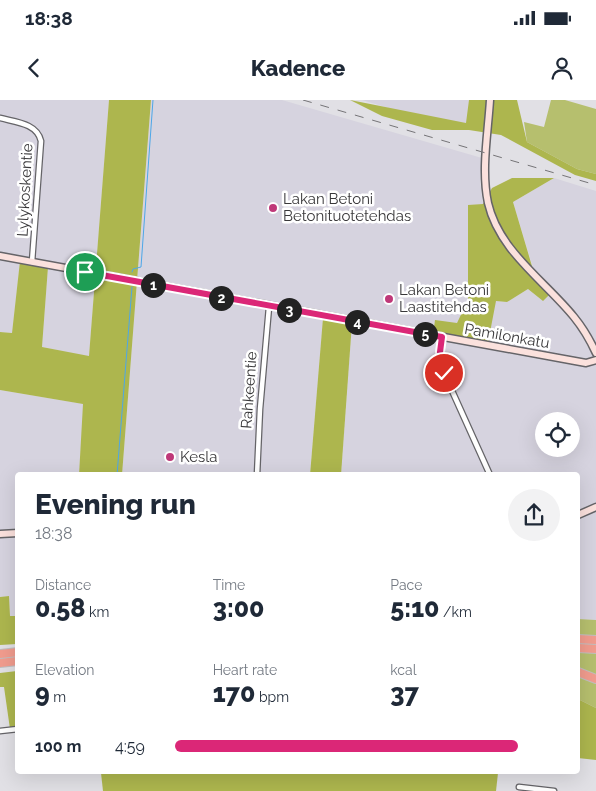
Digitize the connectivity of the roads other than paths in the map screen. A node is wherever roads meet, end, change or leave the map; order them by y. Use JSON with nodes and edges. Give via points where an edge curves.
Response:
{"nodes":[{"id":1,"x":490,"y":100,"type":"edge"},
{"id":2,"x":0,"y":118,"type":"edge"},
{"id":3,"x":0,"y":256,"type":"edge"},
{"id":4,"x":32,"y":262,"type":"junction"},
{"id":5,"x":269,"y":306,"type":"junction"},
{"id":6,"x":442,"y":337,"type":"junction"},
{"id":7,"x":596,"y":353,"type":"edge"},
{"id":8,"x":596,"y":360,"type":"edge"},
{"id":9,"x":257,"y":472,"type":"edge"},
{"id":10,"x":489,"y":472,"type":"edge"},
{"id":11,"x":596,"y":507,"type":"edge"},
{"id":12,"x":580,"y":514,"type":"edge"},
{"id":13,"x":15,"y":533,"type":"edge"},
{"id":14,"x":0,"y":534,"type":"edge"},
{"id":15,"x":580,"y":638,"type":"edge"},
{"id":16,"x":596,"y":639,"type":"edge"},
{"id":17,"x":580,"y":648,"type":"edge"},
{"id":18,"x":596,"y":649,"type":"edge"},
{"id":19,"x":15,"y":652,"type":"edge"},
{"id":20,"x":0,"y":654,"type":"edge"},
{"id":21,"x":15,"y":661,"type":"edge"},
{"id":22,"x":0,"y":663,"type":"edge"},
{"id":23,"x":580,"y":673,"type":"edge"},
{"id":24,"x":596,"y":679,"type":"edge"},
{"id":25,"x":15,"y":729,"type":"edge"},
{"id":26,"x":0,"y":731,"type":"edge"},
{"id":27,"x":519,"y":787,"type":"dead end"},
{"id":28,"x":554,"y":791,"type":"edge"}],
"edges":[{"from":1,"to":7,"type":"street","via":[[486,181],[494,220],[509,246],[575,318]]},
{"from":2,"to":4,"type":"street","name":"Lylykoskentie","via":[[33,128],[41,141]]},
{"from":3,"to":4,"type":"street","name":"Pamilonkatu"},
{"from":4,"to":5,"type":"street","name":"Pamilonkatu"},
{"from":5,"to":6,"type":"street","name":"Pamilonkatu"},
{"from":5,"to":9,"type":"street","name":"Rahkeentie"},
{"from":6,"to":8,"type":"street","name":"Pamilonkatu","via":[[586,363]]},
{"from":6,"to":10,"type":"street","via":[[440,352],[444,373]]},
{"from":11,"to":12,"type":"street"},
{"from":13,"to":14,"type":"street"},
{"from":15,"to":16,"type":"highway"},
{"from":17,"to":18,"type":"highway"},
{"from":19,"to":20,"type":"highway"},
{"from":21,"to":22,"type":"highway"},
{"from":23,"to":24,"type":"highway"},
{"from":25,"to":26,"type":"street"},
{"from":27,"to":28,"type":"street"}]}
